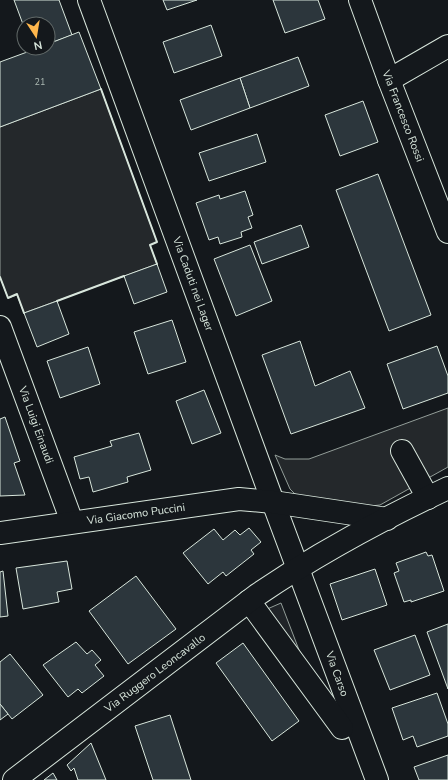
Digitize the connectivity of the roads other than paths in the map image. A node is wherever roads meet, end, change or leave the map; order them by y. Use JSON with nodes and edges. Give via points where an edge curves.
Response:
{"nodes":[{"id":1,"x":89,"y":0,"type":"edge"},
{"id":2,"x":360,"y":0,"type":"edge"},
{"id":3,"x":448,"y":46,"type":"edge"},
{"id":4,"x":389,"y":80,"type":"junction"},
{"id":5,"x":448,"y":232,"type":"edge"},
{"id":6,"x":0,"y":327,"type":"edge"},
{"id":7,"x":402,"y":451,"type":"dead end"},
{"id":8,"x":448,"y":488,"type":"edge"},
{"id":9,"x":428,"y":498,"type":"junction"},
{"id":10,"x":273,"y":502,"type":"junction"},
{"id":11,"x":387,"y":519,"type":"junction"},
{"id":12,"x":72,"y":522,"type":"junction"},
{"id":13,"x":0,"y":533,"type":"edge"},
{"id":14,"x":298,"y":568,"type":"junction"},
{"id":15,"x":249,"y":601,"type":"junction"},
{"id":16,"x":342,"y":728,"type":"dead end"},
{"id":17,"x":14,"y":780,"type":"edge"},
{"id":18,"x":377,"y":780,"type":"edge"}],
"edges":[{"from":1,"to":10,"type":"street","name":"Via Caduti nei Lager"},
{"from":2,"to":4,"type":"street","name":"Via Francesco Rossi"},
{"from":3,"to":4,"type":"street"},
{"from":4,"to":5,"type":"street","name":"Via Francesco Rossi"},
{"from":6,"to":12,"type":"street","name":"Via Luigi Einaudi"},
{"from":7,"to":9,"type":"street"},
{"from":8,"to":9,"type":"street","name":"Via Ruggero Leoncavallo"},
{"from":9,"to":11,"type":"street","name":"Via Ruggero Leoncavallo"},
{"from":10,"to":11,"type":"street","name":"Via Giacomo Puccini"},
{"from":10,"to":12,"type":"street","name":"Via Giacomo Puccini","via":[[239,499]]},
{"from":10,"to":14,"type":"street","name":"Via Caduti nei Lager"},
{"from":11,"to":14,"type":"street","name":"Via Ruggero Leoncavallo"},
{"from":12,"to":13,"type":"street","name":"Via Giacomo Puccini"},
{"from":14,"to":15,"type":"street","name":"Via Ruggero Leoncavallo"},
{"from":14,"to":18,"type":"street","name":"Via Carso"},
{"from":15,"to":16,"type":"street"},
{"from":15,"to":17,"type":"street","name":"Via Ruggero Leoncavallo"}]}
